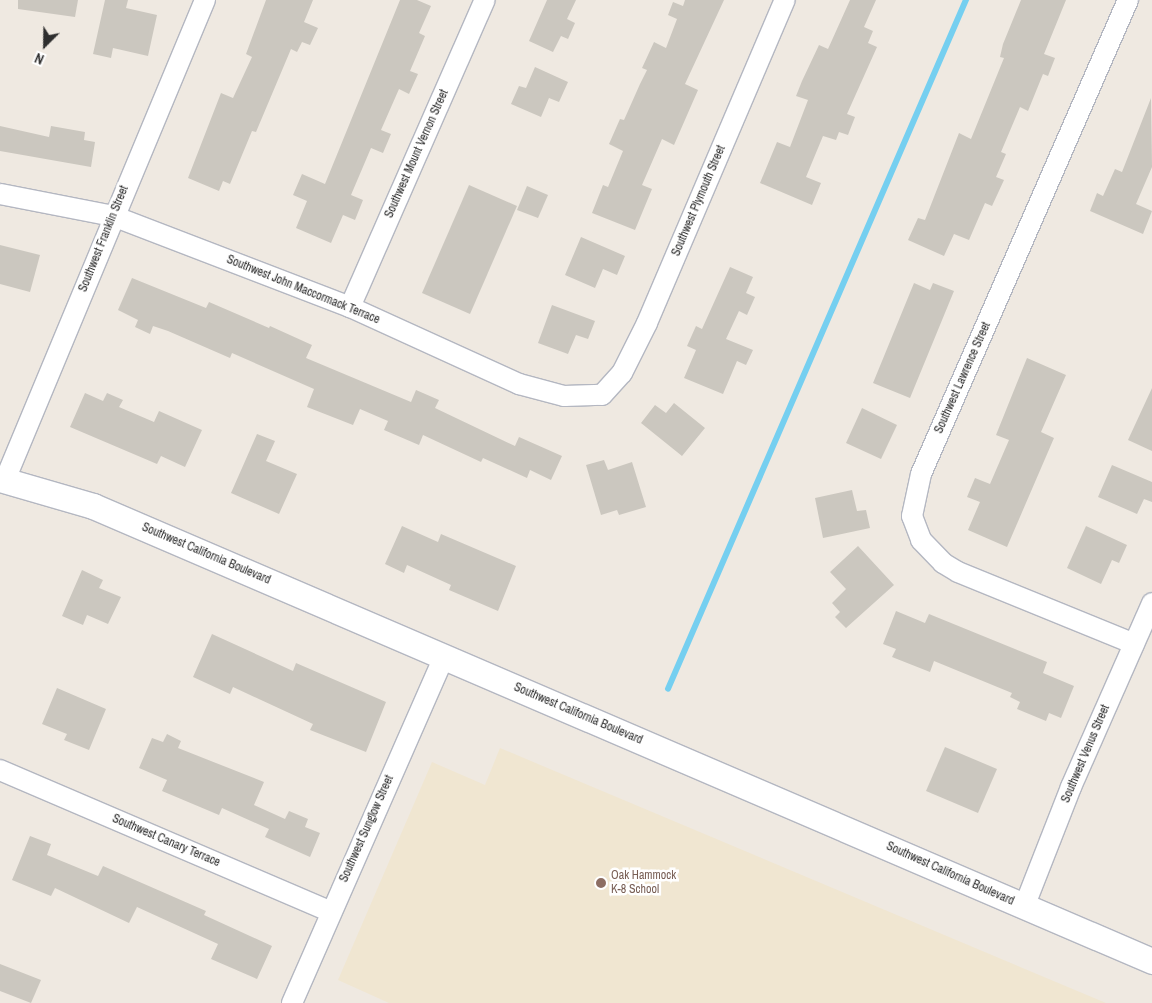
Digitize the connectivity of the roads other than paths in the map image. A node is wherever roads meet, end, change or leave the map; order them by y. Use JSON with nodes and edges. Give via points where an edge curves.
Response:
{"nodes":[{"id":1,"x":205,"y":0,"type":"edge"},
{"id":2,"x":485,"y":0,"type":"edge"},
{"id":3,"x":785,"y":0,"type":"edge"},
{"id":4,"x":1128,"y":0,"type":"edge"},
{"id":5,"x":0,"y":194,"type":"edge"},
{"id":6,"x":113,"y":216,"type":"junction"},
{"id":7,"x":350,"y":307,"type":"junction"},
{"id":8,"x":602,"y":395,"type":"joint"},
{"id":9,"x":3,"y":479,"type":"edge"},
{"id":10,"x":1152,"y":603,"type":"edge"},
{"id":11,"x":1134,"y":644,"type":"junction"},
{"id":12,"x":444,"y":656,"type":"junction"},
{"id":13,"x":0,"y":770,"type":"edge"},
{"id":14,"x":1024,"y":906,"type":"junction"},
{"id":15,"x":331,"y":912,"type":"junction"},
{"id":16,"x":1152,"y":960,"type":"edge"},
{"id":17,"x":292,"y":1003,"type":"edge"}],
"edges":[{"from":1,"to":6,"type":"street","name":"Southwest Franklin Street"},
{"from":2,"to":7,"type":"street","name":"Southwest Mount Vernon Street"},
{"from":3,"to":8,"type":"street","name":"Southwest Plymouth Street","via":[[647,322],[622,373]]},
{"from":4,"to":11,"type":"street","name":"Southwest Lawrence Street","via":[[921,474],[912,516],[921,540],[943,563],[958,572]]},
{"from":5,"to":6,"type":"street","name":"Southwest John Maccormack Terrace"},
{"from":6,"to":7,"type":"street","name":"Southwest John Maccormack Terrace"},
{"from":6,"to":9,"type":"street","name":"Southwest Franklin Street"},
{"from":7,"to":8,"type":"street","name":"Southwest John Maccormack Terrace","via":[[519,384],[564,396]]},
{"from":9,"to":12,"type":"street","name":"Southwest California Boulevard","via":[[93,506]]},
{"from":10,"to":11,"type":"street","name":"Southwest Venus Street"},
{"from":11,"to":14,"type":"street","name":"Southwest Venus Street"},
{"from":12,"to":14,"type":"street","name":"Southwest California Boulevard"},
{"from":12,"to":15,"type":"street","name":"Southwest Sunglow Street"},
{"from":13,"to":15,"type":"street","name":"Southwest Canary Terrace"},
{"from":14,"to":16,"type":"street","name":"Southwest California Boulevard"},
{"from":15,"to":17,"type":"street","name":"Southwest Sunglow Street"}]}
